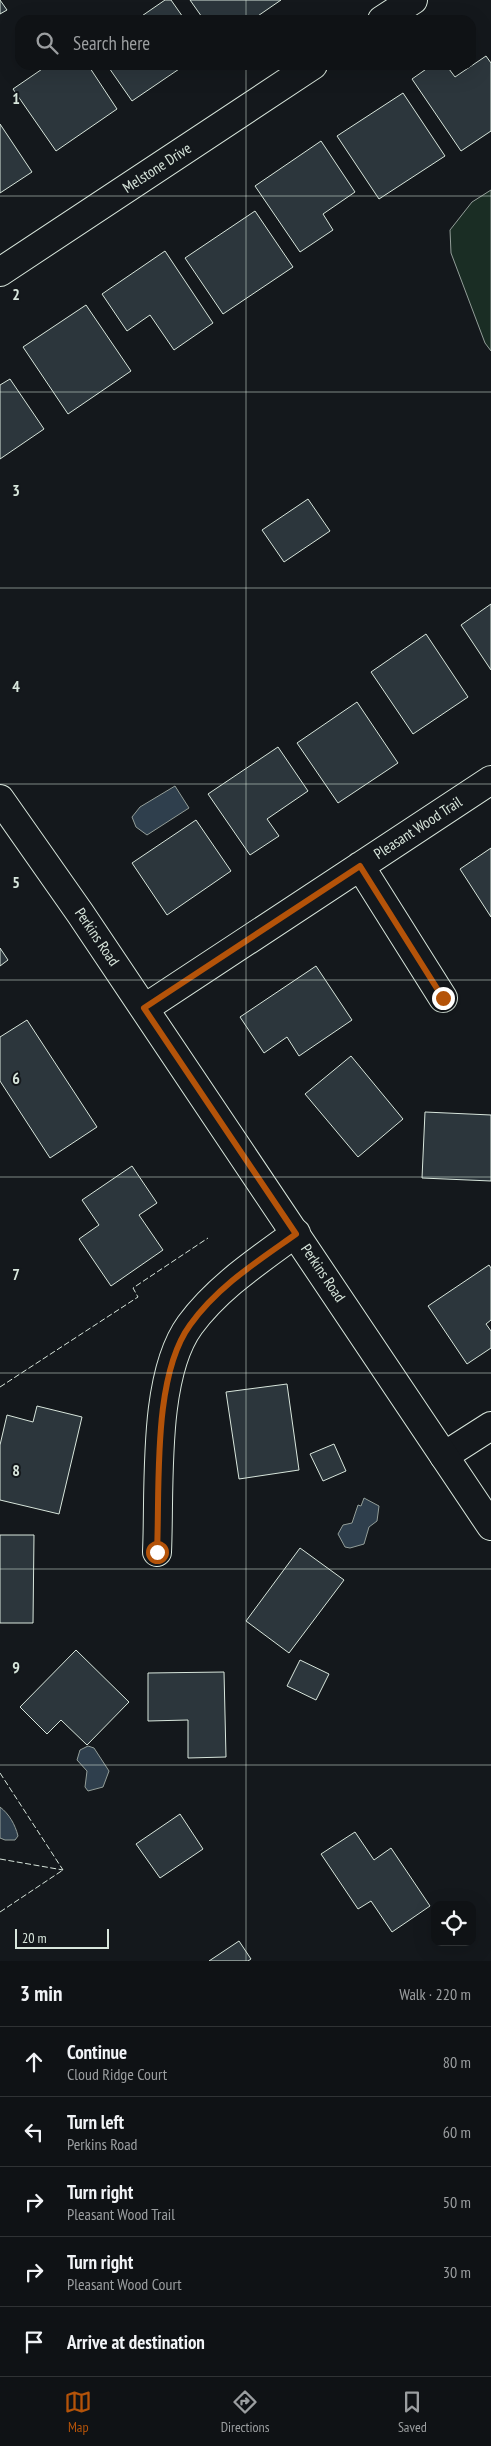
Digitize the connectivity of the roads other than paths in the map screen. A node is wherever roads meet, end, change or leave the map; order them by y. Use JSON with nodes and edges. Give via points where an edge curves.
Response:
{"nodes":[{"id":1,"x":413,"y":0,"type":"edge"},
{"id":2,"x":390,"y":15,"type":"edge"},
{"id":3,"x":305,"y":70,"type":"edge"},
{"id":4,"x":0,"y":272,"type":"edge"},
{"id":5,"x":491,"y":780,"type":"edge"},
{"id":6,"x":0,"y":799,"type":"edge"},
{"id":7,"x":360,"y":866,"type":"junction"},
{"id":8,"x":443,"y":998,"type":"dead end"},
{"id":9,"x":144,"y":1008,"type":"junction"},
{"id":10,"x":296,"y":1234,"type":"junction"},
{"id":11,"x":491,"y":1426,"type":"edge"},
{"id":12,"x":444,"y":1456,"type":"junction"},
{"id":13,"x":491,"y":1526,"type":"edge"},
{"id":14,"x":157,"y":1552,"type":"dead end"}],
"edges":[{"from":1,"to":2,"type":"street"},
{"from":3,"to":4,"type":"street","name":"Melstone Drive"},
{"from":5,"to":7,"type":"street","name":"Pleasant Wood Trail"},
{"from":6,"to":9,"type":"street","name":"Perkins Road"},
{"from":7,"to":8,"type":"street"},
{"from":7,"to":9,"type":"street","name":"Pleasant Wood Trail"},
{"from":9,"to":10,"type":"street","name":"Perkins Road"},
{"from":10,"to":12,"type":"street","name":"Perkins Road"},
{"from":10,"to":14,"type":"street","via":[[213,1298],[189,1326],[175,1353],[164,1401]]},
{"from":11,"to":12,"type":"street"},
{"from":12,"to":13,"type":"street","name":"Perkins Road"}]}
